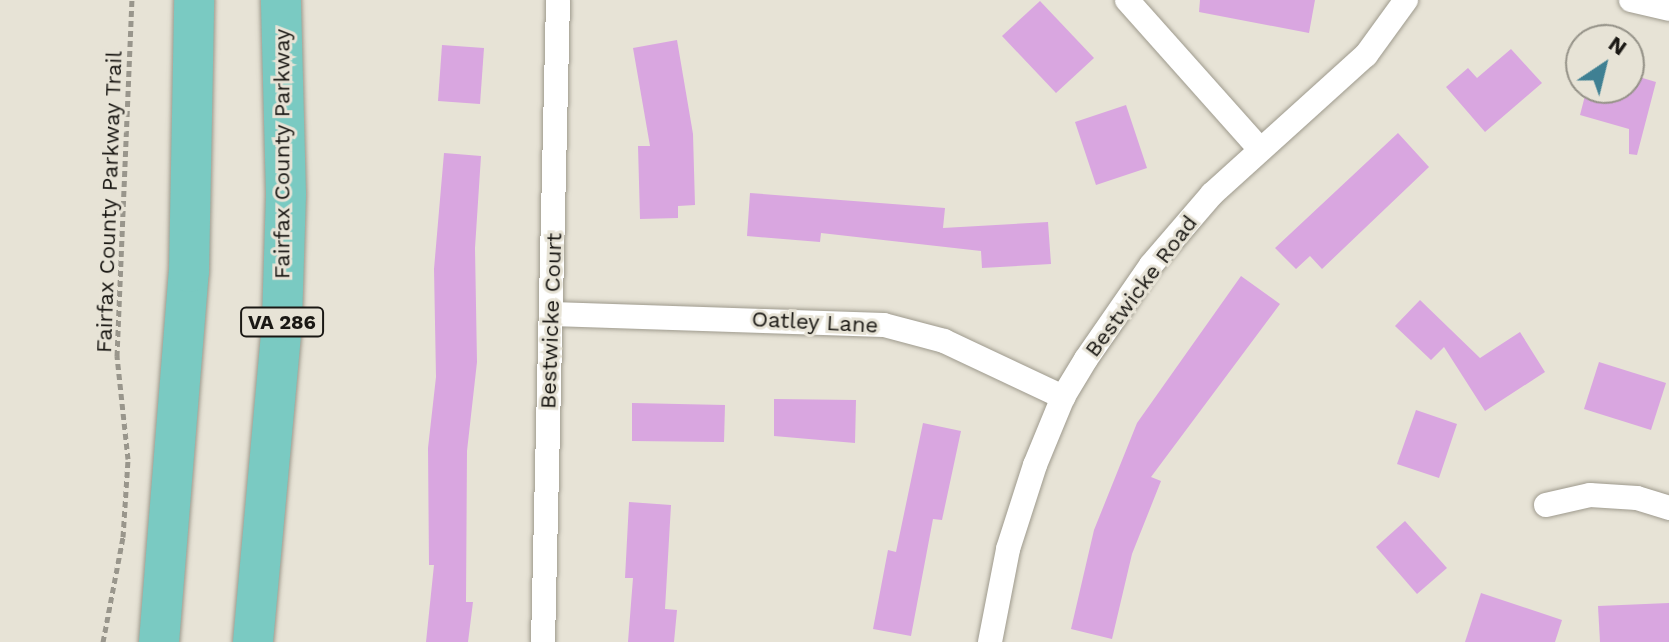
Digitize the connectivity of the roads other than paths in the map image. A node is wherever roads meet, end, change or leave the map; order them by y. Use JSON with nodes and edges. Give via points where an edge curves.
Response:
{"nodes":[{"id":1,"x":194,"y":0,"type":"edge"},
{"id":2,"x":281,"y":0,"type":"edge"},
{"id":3,"x":558,"y":0,"type":"edge"},
{"id":4,"x":1127,"y":0,"type":"edge"},
{"id":5,"x":1406,"y":0,"type":"edge"},
{"id":6,"x":1631,"y":0,"type":"edge"},
{"id":7,"x":1669,"y":9,"type":"edge"},
{"id":8,"x":1259,"y":148,"type":"junction"},
{"id":9,"x":552,"y":314,"type":"junction"},
{"id":10,"x":1063,"y":397,"type":"junction"},
{"id":11,"x":1546,"y":505,"type":"dead end"},
{"id":12,"x":1669,"y":508,"type":"edge"},
{"id":13,"x":159,"y":642,"type":"edge"},
{"id":14,"x":253,"y":642,"type":"edge"},
{"id":15,"x":543,"y":642,"type":"edge"},
{"id":16,"x":990,"y":642,"type":"edge"}],
"edges":[{"from":1,"to":13,"type":"highway","via":[[189,272]]},
{"from":2,"to":14,"type":"highway","name":"Fairfax County Parkway","number":"VA 286","via":[[286,195],[282,321]]},
{"from":3,"to":9,"type":"street","name":"Bestwicke Court"},
{"from":4,"to":8,"type":"street"},
{"from":5,"to":8,"type":"street","name":"Bestwicke Road","via":[[1366,55]]},
{"from":6,"to":7,"type":"street"},
{"from":8,"to":10,"type":"street","name":"Bestwicke Road","via":[[1151,265]]},
{"from":9,"to":10,"type":"street","name":"Oatley Lane","via":[[884,325],[944,341]]},
{"from":9,"to":15,"type":"street","name":"Bestwicke Court"},
{"from":10,"to":16,"type":"street","name":"Bestwicke Road","via":[[1008,549]]},
{"from":11,"to":12,"type":"street","via":[[1590,495],[1637,498]]}]}
